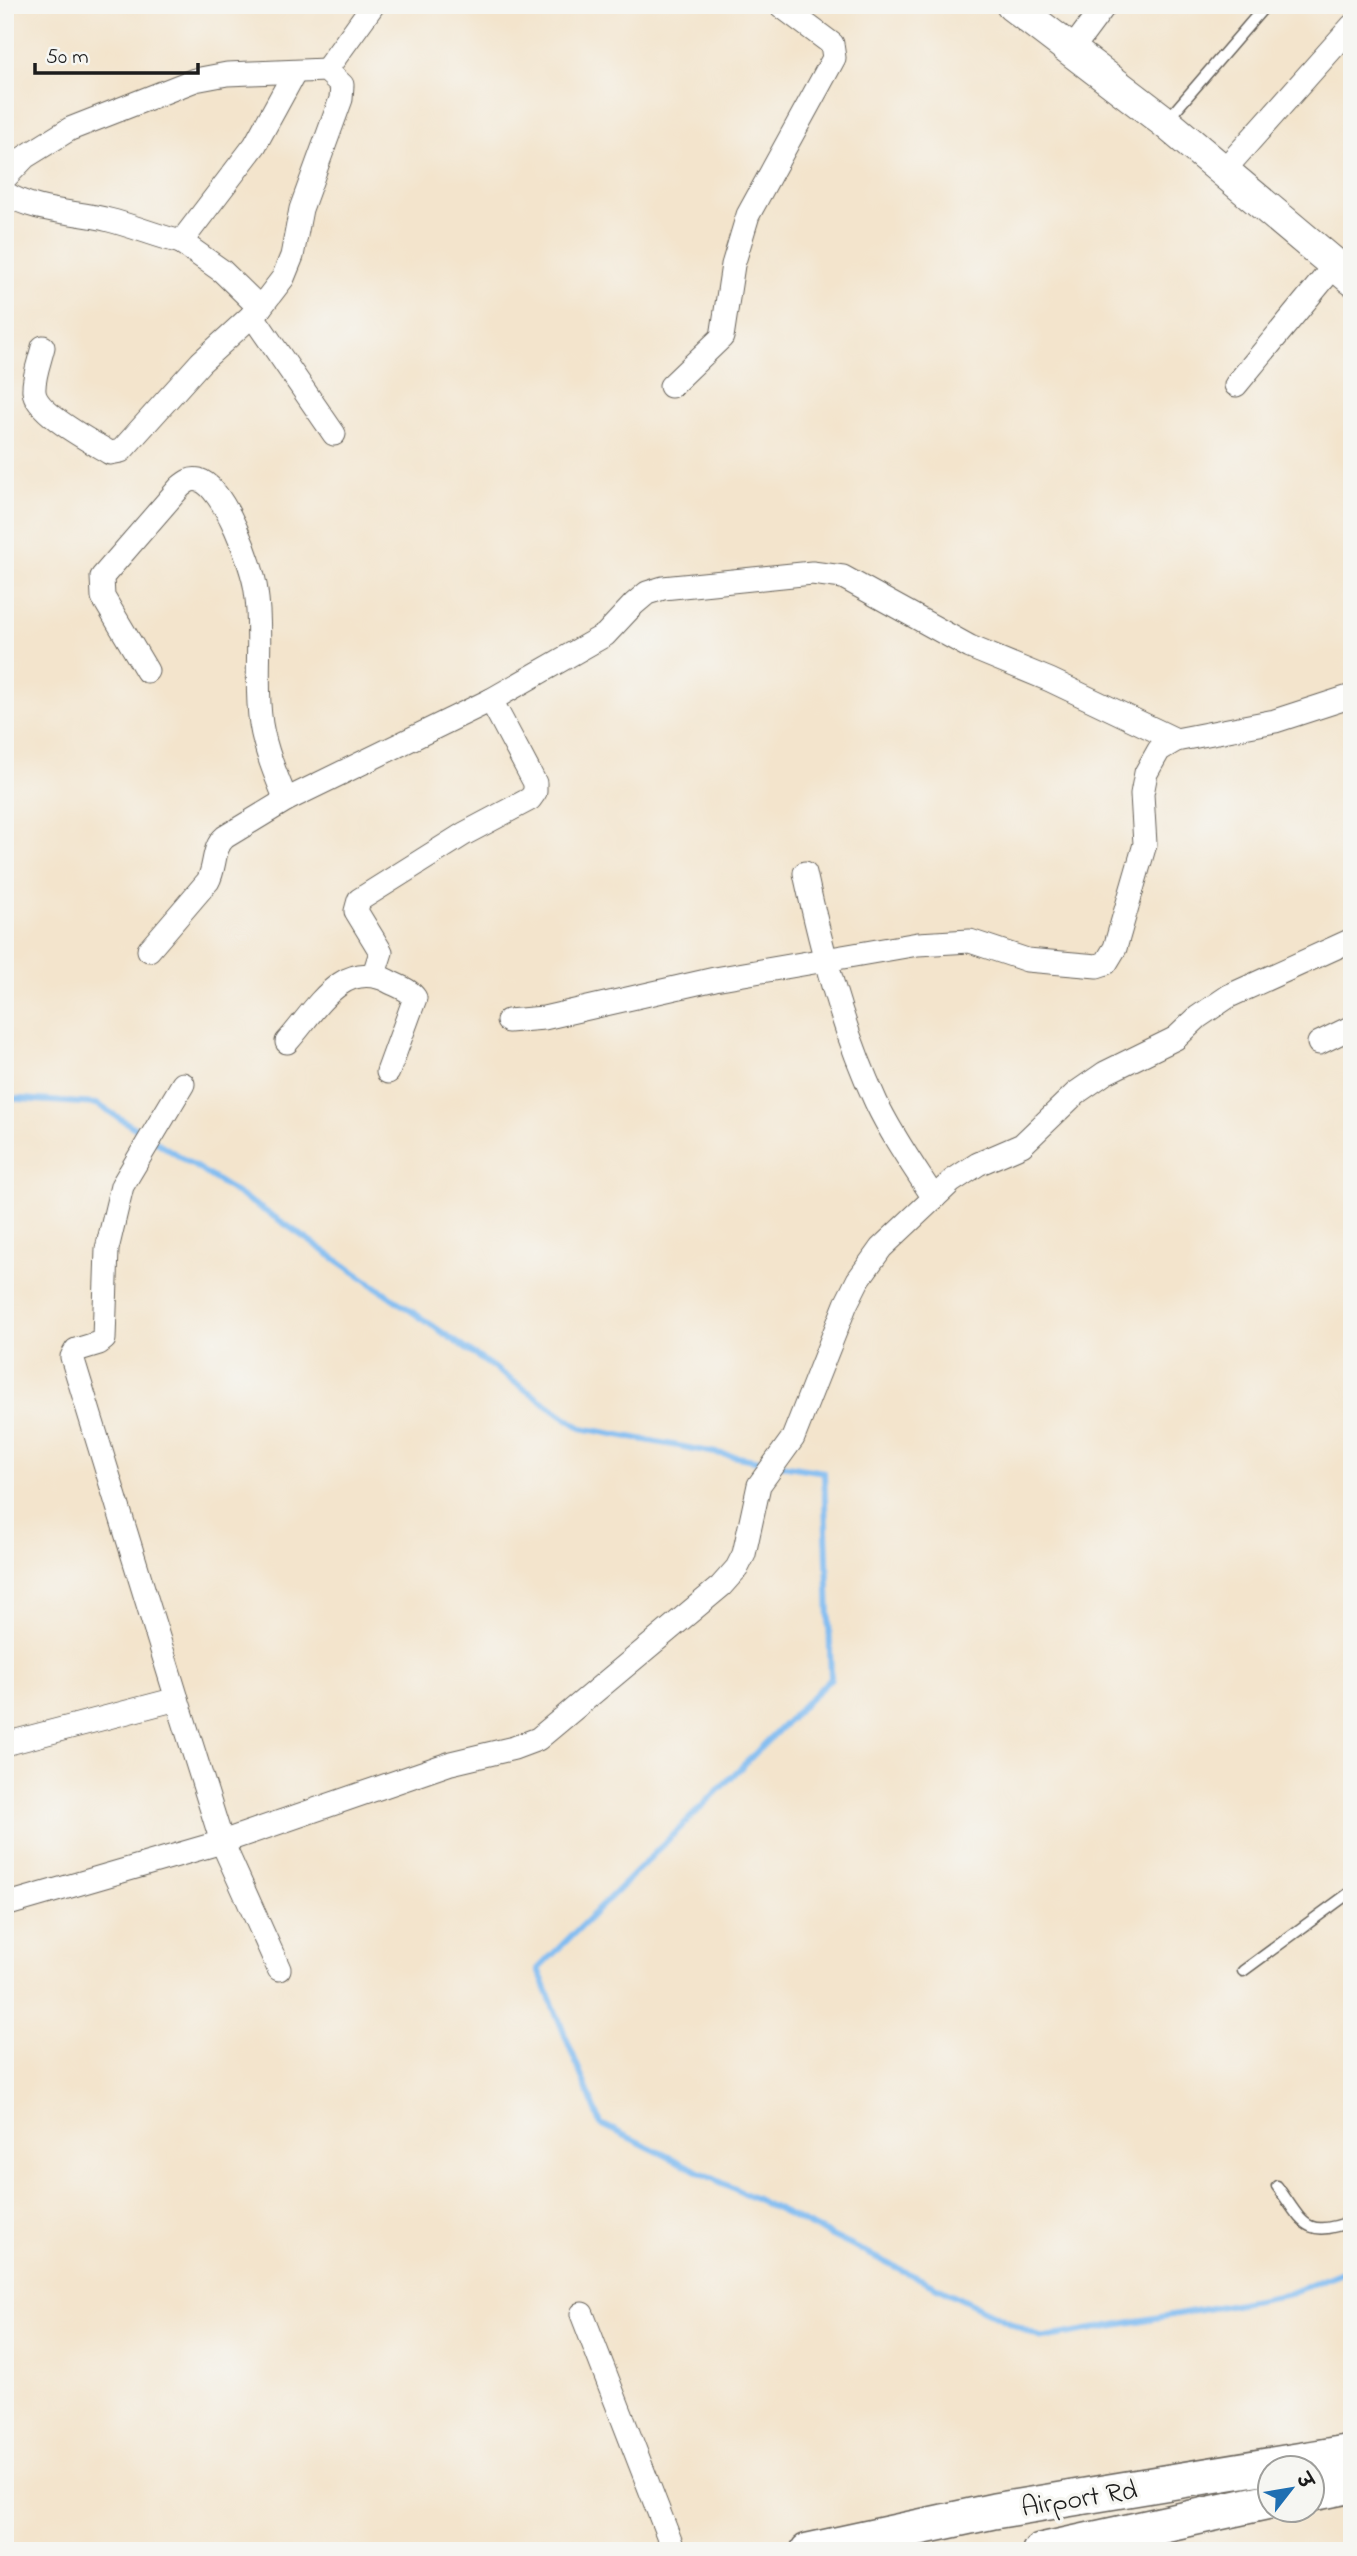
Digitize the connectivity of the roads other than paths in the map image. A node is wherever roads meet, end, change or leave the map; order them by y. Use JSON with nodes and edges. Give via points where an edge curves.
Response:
{"nodes":[{"id":1,"x":373,"y":5,"type":"edge"},
{"id":2,"x":780,"y":5,"type":"edge"},
{"id":3,"x":1012,"y":5,"type":"edge"},
{"id":4,"x":1105,"y":5,"type":"edge"},
{"id":5,"x":1266,"y":5,"type":"edge"},
{"id":6,"x":1352,"y":26,"type":"edge"},
{"id":7,"x":1070,"y":52,"type":"junction"},
{"id":8,"x":326,"y":70,"type":"junction"},
{"id":9,"x":295,"y":72,"type":"junction"},
{"id":10,"x":1165,"y":122,"type":"junction"},
{"id":11,"x":1224,"y":170,"type":"junction"},
{"id":12,"x":5,"y":178,"type":"edge"},
{"id":13,"x":5,"y":192,"type":"edge"},
{"id":14,"x":181,"y":242,"type":"junction"},
{"id":15,"x":1343,"y":272,"type":"edge"},
{"id":16,"x":256,"y":311,"type":"junction"},
{"id":17,"x":43,"y":347,"type":"dead end"},
{"id":18,"x":1236,"y":385,"type":"dead end"},
{"id":19,"x":671,"y":386,"type":"dead end"},
{"id":20,"x":334,"y":434,"type":"dead end"},
{"id":21,"x":146,"y":671,"type":"dead end"},
{"id":22,"x":1352,"y":696,"type":"edge"},
{"id":23,"x":491,"y":701,"type":"junction"},
{"id":24,"x":1176,"y":740,"type":"junction"},
{"id":25,"x":286,"y":800,"type":"junction"},
{"id":26,"x":806,"y":873,"type":"dead end"},
{"id":27,"x":1352,"y":940,"type":"edge"},
{"id":28,"x":149,"y":950,"type":"dead end"},
{"id":29,"x":824,"y":960,"type":"junction"},
{"id":30,"x":374,"y":974,"type":"junction"},
{"id":31,"x":508,"y":1021,"type":"dead end"},
{"id":32,"x":1352,"y":1027,"type":"edge"},
{"id":33,"x":288,"y":1042,"type":"dead end"},
{"id":34,"x":1319,"y":1043,"type":"dead end"},
{"id":35,"x":388,"y":1072,"type":"dead end"},
{"id":36,"x":183,"y":1084,"type":"dead end"},
{"id":37,"x":934,"y":1198,"type":"junction"},
{"id":38,"x":177,"y":1699,"type":"junction"},
{"id":39,"x":5,"y":1744,"type":"edge"},
{"id":40,"x":222,"y":1842,"type":"junction"},
{"id":41,"x":1352,"y":1891,"type":"edge"},
{"id":42,"x":5,"y":1905,"type":"edge"},
{"id":43,"x":279,"y":1969,"type":"dead end"},
{"id":44,"x":1244,"y":1971,"type":"dead end"},
{"id":45,"x":1278,"y":2186,"type":"dead end"},
{"id":46,"x":1352,"y":2221,"type":"edge"},
{"id":47,"x":582,"y":2314,"type":"dead end"},
{"id":48,"x":1352,"y":2452,"type":"edge"},
{"id":49,"x":1352,"y":2485,"type":"edge"},
{"id":50,"x":1326,"y":2490,"type":"edge"},
{"id":51,"x":1256,"y":2504,"type":"edge"},
{"id":52,"x":674,"y":2551,"type":"edge"},
{"id":53,"x":808,"y":2551,"type":"edge"},
{"id":54,"x":1040,"y":2551,"type":"edge"}],
"edges":[{"from":1,"to":8,"type":"street"},
{"from":2,"to":19,"type":"street","via":[[832,44],[834,58],[748,215],[733,265],[722,337]]},
{"from":3,"to":7,"type":"street"},
{"from":4,"to":7,"type":"street"},
{"from":5,"to":10,"type":"lane"},
{"from":6,"to":11,"type":"street"},
{"from":7,"to":10,"type":"street"},
{"from":8,"to":9,"type":"street"},
{"from":8,"to":16,"type":"street","via":[[342,85],[341,99],[300,209],[292,256],[283,278]]},
{"from":9,"to":12,"type":"street","via":[[227,74],[185,83],[70,128],[25,157]]},
{"from":9,"to":14,"type":"street","via":[[255,145]]},
{"from":10,"to":11,"type":"street"},
{"from":11,"to":15,"type":"street"},
{"from":13,"to":14,"type":"street","via":[[22,202],[113,221]]},
{"from":14,"to":16,"type":"street","via":[[222,271]]},
{"from":15,"to":18,"type":"street"},
{"from":16,"to":17,"type":"street","via":[[114,454],[53,416],[36,398]]},
{"from":16,"to":20,"type":"street"},
{"from":21,"to":25,"type":"street","via":[[103,597],[102,577],[180,487],[197,479],[219,498],[253,575],[261,722]]},
{"from":22,"to":24,"type":"street","via":[[1275,721]]},
{"from":23,"to":24,"type":"street","via":[[605,635],[647,593],[827,573],[865,587],[970,647]]},
{"from":23,"to":25,"type":"street"},
{"from":23,"to":30,"type":"street","via":[[535,783],[535,792],[359,900],[356,911],[381,952]]},
{"from":24,"to":29,"type":"street","via":[[1159,750],[1146,773],[1142,794],[1145,844],[1115,948],[1106,963],[1027,960],[970,941],[918,944]]},
{"from":25,"to":28,"type":"street","via":[[221,840],[208,881]]},
{"from":26,"to":29,"type":"street"},
{"from":27,"to":37,"type":"street","via":[[1211,1007],[1176,1038],[1087,1084],[1022,1145],[971,1169]]},
{"from":29,"to":31,"type":"street","via":[[715,979],[544,1018]]},
{"from":29,"to":37,"type":"street","via":[[877,1104]]},
{"from":30,"to":33,"type":"street","via":[[358,973],[337,986]]},
{"from":30,"to":35,"type":"street","via":[[415,998]]},
{"from":32,"to":34,"type":"street"},
{"from":36,"to":38,"type":"street","via":[[122,1186],[107,1249],[104,1339],[76,1350],[72,1357]]},
{"from":37,"to":40,"type":"street","via":[[881,1248],[858,1280],[793,1438],[759,1486],[744,1554],[721,1586],[538,1739],[451,1763]]},
{"from":38,"to":39,"type":"street"},
{"from":38,"to":40,"type":"street"},
{"from":40,"to":42,"type":"street"},
{"from":40,"to":43,"type":"street"},
{"from":41,"to":44,"type":"lane"},
{"from":45,"to":46,"type":"lane","via":[[1308,2225],[1326,2231]]},
{"from":47,"to":52,"type":"street"},
{"from":48,"to":53,"type":"main road","name":"Airport Rd","via":[[994,2511]]},
{"from":49,"to":50,"type":"main road"},
{"from":51,"to":54,"type":"main road"}]}
